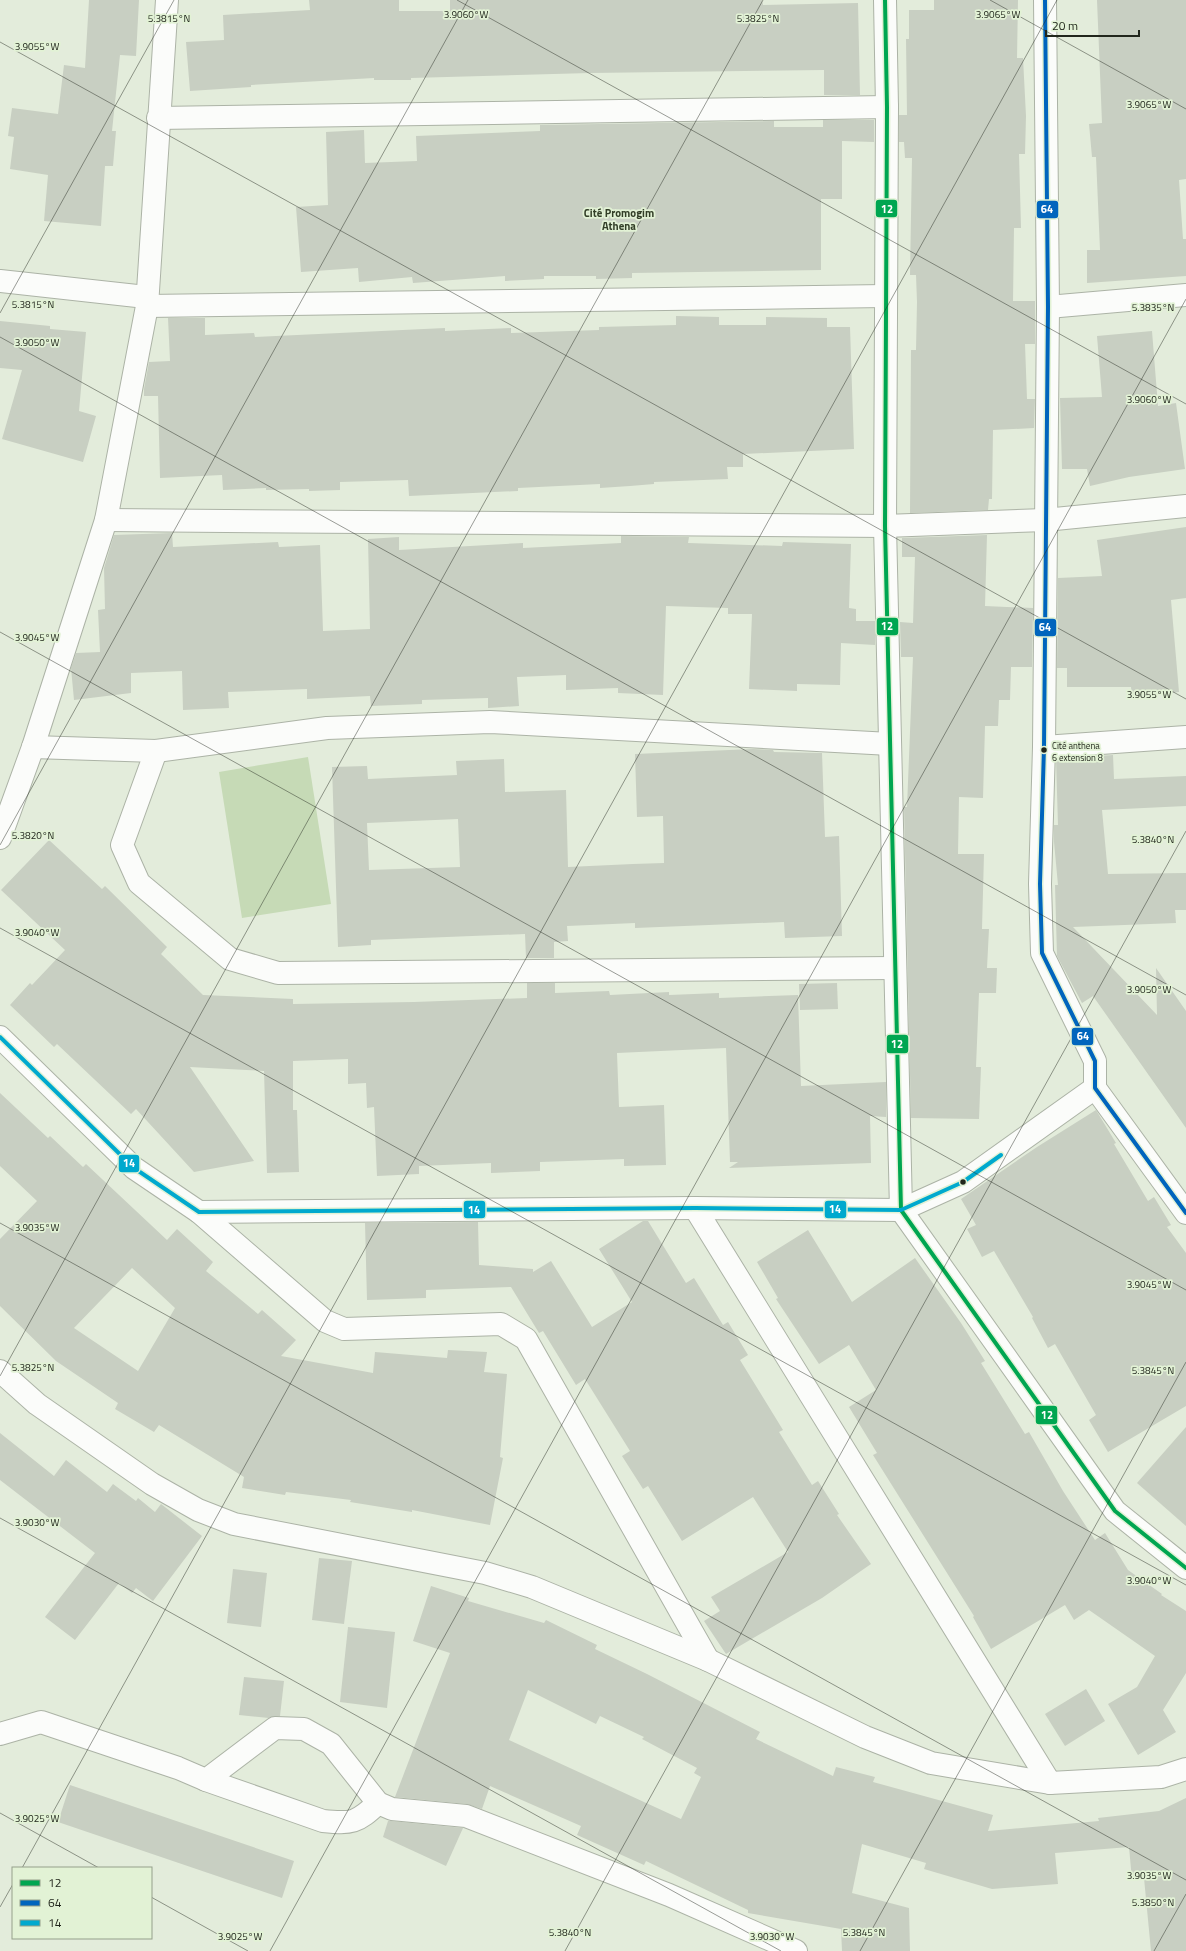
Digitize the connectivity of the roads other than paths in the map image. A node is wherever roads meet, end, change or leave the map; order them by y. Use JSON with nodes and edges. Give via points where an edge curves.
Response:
{"nodes":[{"id":1,"x":167,"y":0,"type":"edge"},
{"id":2,"x":885,"y":0,"type":"edge"},
{"id":3,"x":1045,"y":0,"type":"edge"},
{"id":4,"x":887,"y":107,"type":"junction"},
{"id":5,"x":158,"y":118,"type":"junction"},
{"id":6,"x":0,"y":281,"type":"edge"},
{"id":7,"x":885,"y":296,"type":"junction"},
{"id":8,"x":1186,"y":296,"type":"edge"},
{"id":9,"x":147,"y":302,"type":"junction"},
{"id":10,"x":1048,"y":306,"type":"junction"},
{"id":11,"x":1186,"y":506,"type":"edge"},
{"id":12,"x":106,"y":520,"type":"junction"},
{"id":13,"x":1045,"y":520,"type":"junction"},
{"id":14,"x":885,"y":526,"type":"junction"},
{"id":15,"x":1186,"y":737,"type":"edge"},
{"id":16,"x":890,"y":744,"type":"junction"},
{"id":17,"x":33,"y":747,"type":"junction"},
{"id":18,"x":1044,"y":747,"type":"junction"},
{"id":19,"x":156,"y":751,"type":"junction"},
{"id":20,"x":0,"y":838,"type":"edge"},
{"id":21,"x":894,"y":968,"type":"junction"},
{"id":22,"x":0,"y":1037,"type":"edge"},
{"id":23,"x":1095,"y":1088,"type":"junction"},
{"id":24,"x":695,"y":1208,"type":"junction"},
{"id":25,"x":902,"y":1210,"type":"junction"},
{"id":26,"x":199,"y":1212,"type":"junction"},
{"id":27,"x":1186,"y":1213,"type":"edge"},
{"id":28,"x":0,"y":1371,"type":"edge"},
{"id":29,"x":1186,"y":1568,"type":"edge"},
{"id":30,"x":708,"y":1660,"type":"junction"},
{"id":31,"x":0,"y":1734,"type":"edge"},
{"id":32,"x":1186,"y":1769,"type":"edge"},
{"id":33,"x":206,"y":1780,"type":"junction"},
{"id":34,"x":1050,"y":1784,"type":"junction"},
{"id":35,"x":378,"y":1803,"type":"junction"},
{"id":36,"x":796,"y":1951,"type":"edge"}],
"edges":[{"from":1,"to":5,"type":"street"},
{"from":2,"to":4,"type":"street"},
{"from":3,"to":10,"type":"street"},
{"from":4,"to":5,"type":"street"},
{"from":4,"to":7,"type":"street"},
{"from":5,"to":9,"type":"street"},
{"from":6,"to":9,"type":"street"},
{"from":7,"to":9,"type":"street"},
{"from":7,"to":14,"type":"street"},
{"from":8,"to":10,"type":"street"},
{"from":9,"to":12,"type":"street"},
{"from":10,"to":13,"type":"street"},
{"from":11,"to":13,"type":"street"},
{"from":12,"to":14,"type":"street"},
{"from":12,"to":17,"type":"street"},
{"from":13,"to":14,"type":"street"},
{"from":13,"to":18,"type":"street"},
{"from":14,"to":16,"type":"street"},
{"from":15,"to":18,"type":"street"},
{"from":16,"to":19,"type":"street","via":[[490,722],[327,728]]},
{"from":16,"to":21,"type":"street"},
{"from":17,"to":19,"type":"street"},
{"from":17,"to":20,"type":"street"},
{"from":18,"to":23,"type":"street","via":[[1040,884],[1042,953],[1095,1060]]},
{"from":19,"to":21,"type":"street","via":[[122,845],[139,883],[230,959],[278,973]]},
{"from":21,"to":25,"type":"street"},
{"from":22,"to":26,"type":"street","via":[[134,1168]]},
{"from":23,"to":25,"type":"street","via":[[963,1182]]},
{"from":23,"to":27,"type":"street"},
{"from":24,"to":25,"type":"street"},
{"from":24,"to":26,"type":"street"},
{"from":24,"to":34,"type":"street"},
{"from":25,"to":29,"type":"street","via":[[1115,1512]]},
{"from":26,"to":30,"type":"street","via":[[325,1321],[344,1329],[502,1324],[526,1339]]},
{"from":28,"to":30,"type":"street","via":[[37,1404],[152,1484],[198,1510],[234,1524],[485,1573],[532,1587]]},
{"from":30,"to":34,"type":"street","via":[[865,1737],[930,1764]]},
{"from":31,"to":33,"type":"street","via":[[41,1722],[178,1768]]},
{"from":32,"to":34,"type":"street","via":[[1161,1777]]},
{"from":33,"to":35,"type":"street","via":[[323,1821],[342,1823],[362,1818]]},
{"from":33,"to":35,"type":"street","via":[[275,1728],[304,1729],[331,1744]]},
{"from":35,"to":36,"type":"street","via":[[392,1808],[466,1816],[669,1895]]}]}
